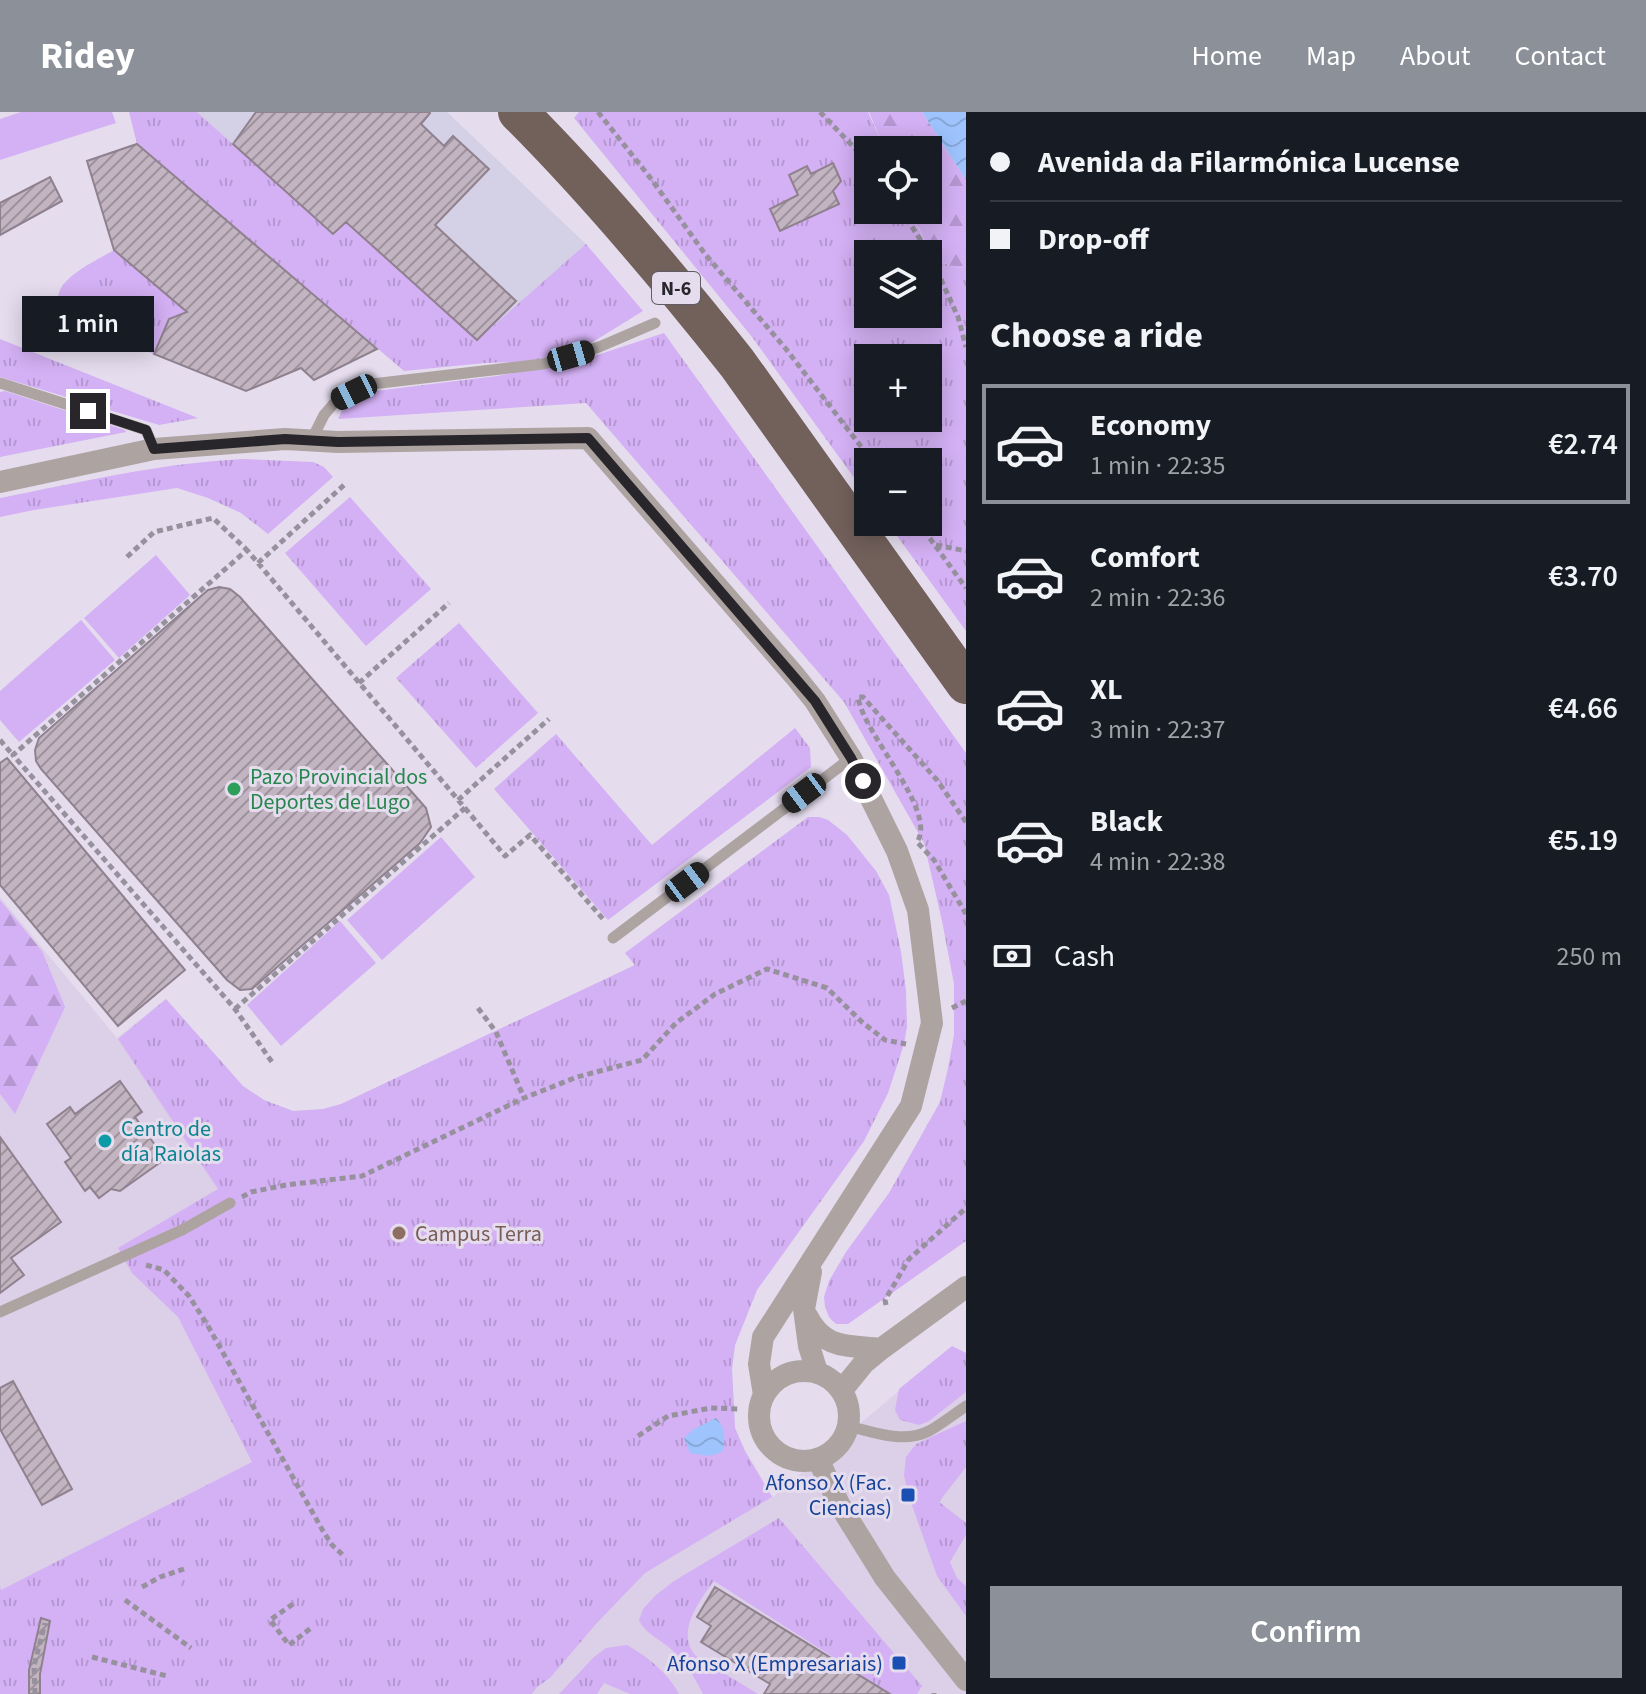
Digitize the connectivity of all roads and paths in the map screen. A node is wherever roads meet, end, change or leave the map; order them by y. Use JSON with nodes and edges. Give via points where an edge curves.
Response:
{"nodes":[{"id":1,"x":518,"y":112,"type":"edge"},
{"id":2,"x":598,"y":112,"type":"edge"},
{"id":3,"x":820,"y":112,"type":"edge"},
{"id":4,"x":854,"y":147,"type":"edge"},
{"id":5,"x":910,"y":224,"type":"edge"},
{"id":6,"x":655,"y":323,"type":"dead end"},
{"id":7,"x":966,"y":347,"type":"edge"},
{"id":8,"x":0,"y":383,"type":"edge"},
{"id":9,"x":311,"y":441,"type":"junction"},
{"id":10,"x":862,"y":448,"type":"edge"},
{"id":11,"x":154,"y":449,"type":"junction"},
{"id":12,"x":0,"y":482,"type":"edge"},
{"id":13,"x":344,"y":485,"type":"dead end"},
{"id":14,"x":929,"y":536,"type":"edge"},
{"id":15,"x":935,"y":544,"type":"junction"},
{"id":16,"x":247,"y":550,"type":"junction"},
{"id":17,"x":966,"y":551,"type":"edge"},
{"id":18,"x":127,"y":557,"type":"dead end"},
{"id":19,"x":258,"y":563,"type":"junction"},
{"id":20,"x":966,"y":588,"type":"edge"},
{"id":21,"x":449,"y":603,"type":"dead end"},
{"id":22,"x":359,"y":683,"type":"junction"},
{"id":23,"x":966,"y":684,"type":"edge"},
{"id":24,"x":549,"y":719,"type":"dead end"},
{"id":25,"x":0,"y":740,"type":"edge"},
{"id":26,"x":13,"y":755,"type":"junction"},
{"id":27,"x":851,"y":758,"type":"junction"},
{"id":28,"x":458,"y":800,"type":"junction"},
{"id":29,"x":465,"y":808,"type":"junction"},
{"id":30,"x":966,"y":822,"type":"edge"},
{"id":31,"x":966,"y":914,"type":"edge"},
{"id":32,"x":603,"y":919,"type":"dead end"},
{"id":33,"x":613,"y":938,"type":"dead end"},
{"id":34,"x":966,"y":1001,"type":"edge"},
{"id":35,"x":478,"y":1008,"type":"dead end"},
{"id":36,"x":235,"y":1009,"type":"junction"},
{"id":37,"x":951,"y":1009,"type":"dead end"},
{"id":38,"x":904,"y":1044,"type":"dead end"},
{"id":39,"x":274,"y":1065,"type":"dead end"},
{"id":40,"x":524,"y":1098,"type":"junction"},
{"id":41,"x":230,"y":1203,"type":"joint"},
{"id":42,"x":966,"y":1208,"type":"edge"},
{"id":43,"x":122,"y":1257,"type":"junction"},
{"id":44,"x":815,"y":1257,"type":"junction"},
{"id":45,"x":966,"y":1287,"type":"edge"},
{"id":46,"x":886,"y":1305,"type":"dead end"},
{"id":47,"x":804,"y":1309,"type":"junction"},
{"id":48,"x":0,"y":1312,"type":"edge"},
{"id":49,"x":881,"y":1349,"type":"junction"},
{"id":50,"x":817,"y":1372,"type":"junction"},
{"id":51,"x":842,"y":1390,"type":"junction"},
{"id":52,"x":764,"y":1395,"type":"junction"},
{"id":53,"x":966,"y":1406,"type":"edge"},
{"id":54,"x":739,"y":1409,"type":"dead end"},
{"id":55,"x":848,"y":1426,"type":"junction"},
{"id":56,"x":638,"y":1436,"type":"dead end"},
{"id":57,"x":818,"y":1459,"type":"junction"},
{"id":58,"x":345,"y":1557,"type":"dead end"},
{"id":59,"x":184,"y":1569,"type":"dead end"},
{"id":60,"x":142,"y":1587,"type":"dead end"},
{"id":61,"x":125,"y":1600,"type":"dead end"},
{"id":62,"x":293,"y":1604,"type":"dead end"},
{"id":63,"x":45,"y":1623,"type":"dead end"},
{"id":64,"x":311,"y":1628,"type":"dead end"},
{"id":65,"x":191,"y":1648,"type":"dead end"},
{"id":66,"x":92,"y":1657,"type":"dead end"},
{"id":67,"x":167,"y":1676,"type":"dead end"},
{"id":68,"x":966,"y":1680,"type":"edge"},
{"id":69,"x":35,"y":1694,"type":"edge"}],
"edges":[{"from":1,"to":23,"type":"highway","number":"N-6","via":[[586,182],[737,363]]},
{"from":2,"to":10,"type":"path"},
{"from":3,"to":4,"type":"path"},
{"from":5,"to":7,"type":"path","via":[[929,253]]},
{"from":6,"to":9,"type":"lane","via":[[543,364],[372,384],[336,401]]},
{"from":8,"to":11,"type":"lane","via":[[146,430]]},
{"from":9,"to":11,"type":"street"},
{"from":9,"to":27,"type":"street","via":[[588,438],[795,676]]},
{"from":11,"to":12,"type":"street"},
{"from":13,"to":19,"type":"path"},
{"from":14,"to":15,"type":"path"},
{"from":15,"to":17,"type":"path"},
{"from":15,"to":20,"type":"path"},
{"from":16,"to":18,"type":"path","via":[[213,518],[154,532]]},
{"from":16,"to":19,"type":"path"},
{"from":16,"to":26,"type":"path"},
{"from":19,"to":22,"type":"path"},
{"from":21,"to":22,"type":"path"},
{"from":22,"to":28,"type":"path"},
{"from":24,"to":28,"type":"path"},
{"from":25,"to":26,"type":"path"},
{"from":26,"to":36,"type":"path"},
{"from":27,"to":33,"type":"lane"},
{"from":27,"to":44,"type":"street","via":[[897,851],[918,910],[932,1023],[911,1106]]},
{"from":28,"to":29,"type":"path"},
{"from":29,"to":32,"type":"path","via":[[505,856],[530,835]]},
{"from":29,"to":36,"type":"path"},
{"from":30,"to":31,"type":"path","via":[[937,780],[858,697],[914,806],[922,826],[917,842]]},
{"from":34,"to":37,"type":"path"},
{"from":35,"to":40,"type":"path","via":[[496,1032]]},
{"from":36,"to":39,"type":"path"},
{"from":38,"to":40,"type":"path","via":[[885,1040],[827,988],[767,969],[715,994],[676,1023],[642,1060]]},
{"from":40,"to":41,"type":"path","via":[[362,1176],[251,1192]]},
{"from":41,"to":43,"type":"lane"},
{"from":42,"to":46,"type":"path","via":[[909,1259]]},
{"from":43,"to":48,"type":"lane"},
{"from":43,"to":58,"type":"path","via":[[164,1270],[189,1296],[323,1531]]},
{"from":44,"to":47,"type":"street"},
{"from":44,"to":52,"type":"street","via":[[763,1337],[759,1364]]},
{"from":45,"to":49,"type":"street"},
{"from":47,"to":49,"type":"street","via":[[825,1340]]},
{"from":47,"to":50,"type":"street"},
{"from":49,"to":51,"type":"street"},
{"from":50,"to":51,"type":"street"},
{"from":50,"to":52,"type":"street","via":[[796,1371],[777,1379]]},
{"from":51,"to":55,"type":"street"},
{"from":52,"to":57,"type":"street","via":[[759,1424],[775,1451],[803,1461]]},
{"from":53,"to":55,"type":"lane","via":[[911,1436]]},
{"from":54,"to":56,"type":"path","via":[[668,1416]]},
{"from":55,"to":57,"type":"street","via":[[832,1452]]},
{"from":57,"to":68,"type":"street","via":[[885,1578]]},
{"from":59,"to":60,"type":"path"},
{"from":61,"to":65,"type":"path"},
{"from":62,"to":64,"type":"path","via":[[270,1620],[289,1645]]},
{"from":63,"to":69,"type":"path","via":[[34,1666]]},
{"from":66,"to":67,"type":"path"}]}
